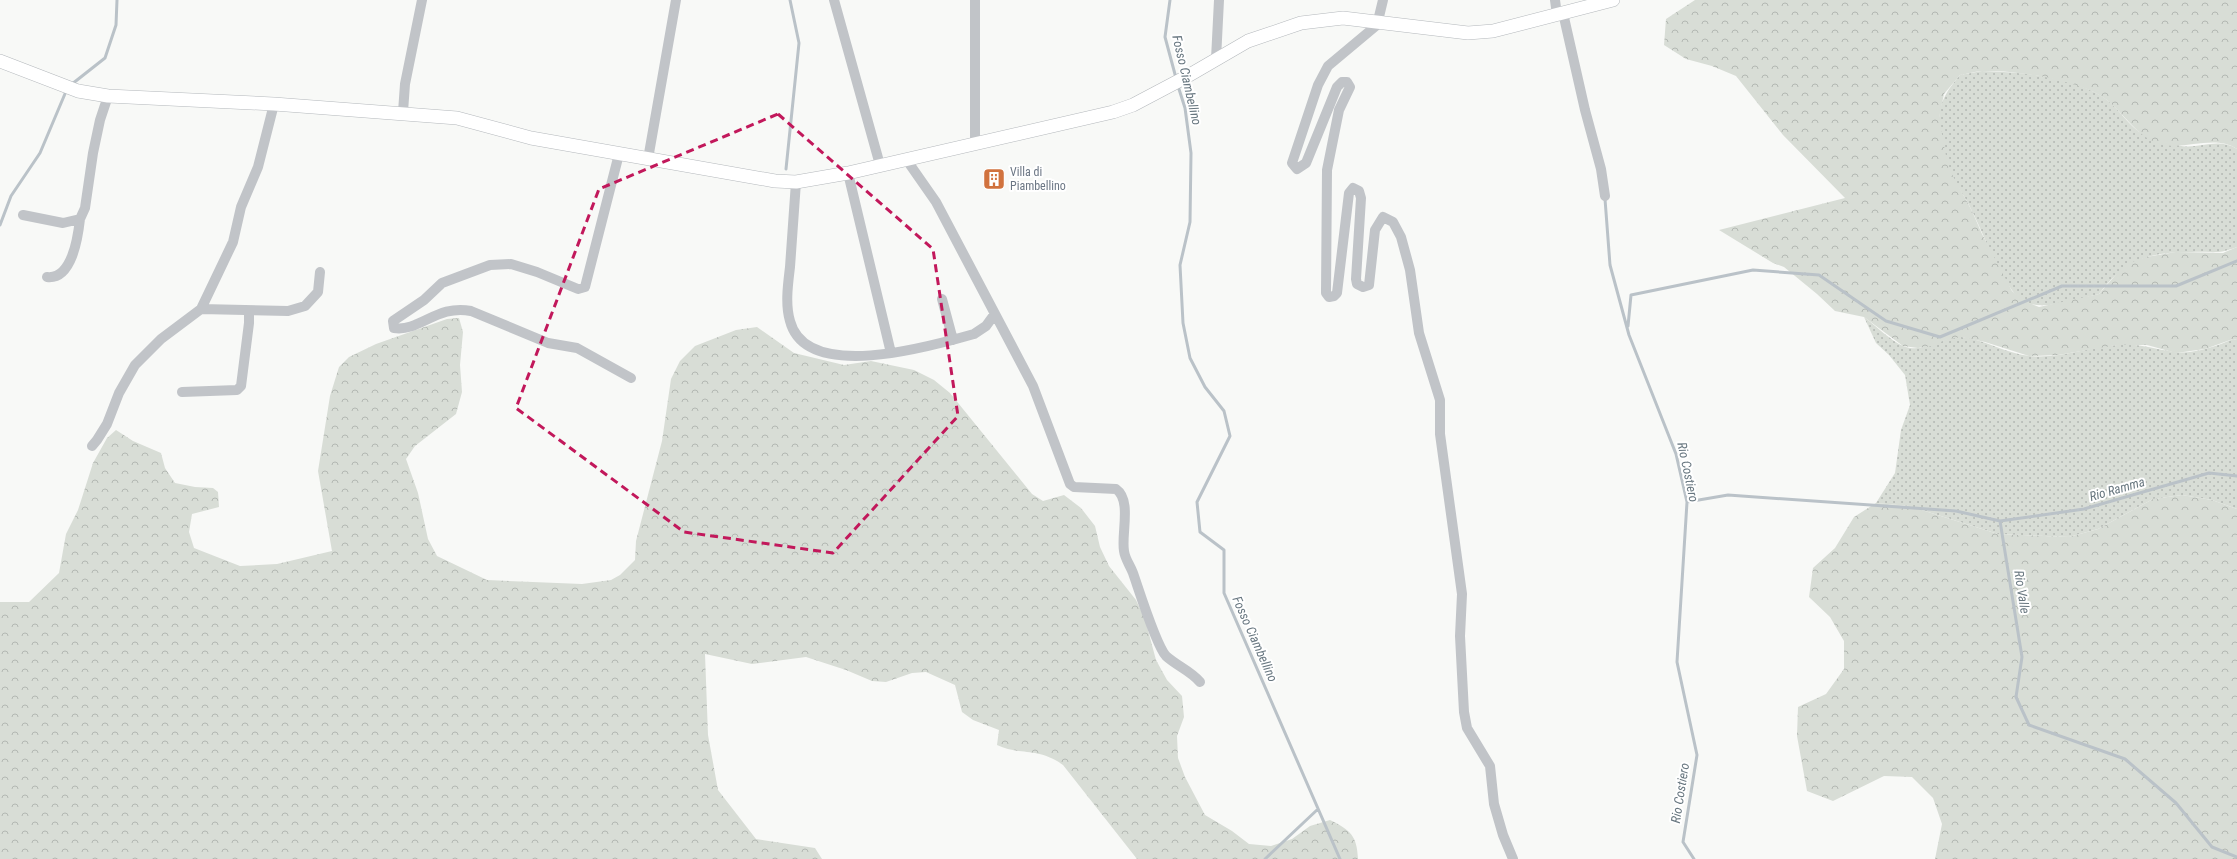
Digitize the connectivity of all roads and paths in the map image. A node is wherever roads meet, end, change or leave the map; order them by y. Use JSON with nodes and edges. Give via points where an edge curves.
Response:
{"nodes":[{"id":1,"x":422,"y":0,"type":"edge"},
{"id":2,"x":676,"y":0,"type":"edge"},
{"id":3,"x":834,"y":0,"type":"edge"},
{"id":4,"x":975,"y":0,"type":"edge"},
{"id":5,"x":1219,"y":0,"type":"edge"},
{"id":6,"x":1383,"y":0,"type":"edge"},
{"id":7,"x":1555,"y":0,"type":"edge"},
{"id":8,"x":1613,"y":0,"type":"edge"},
{"id":9,"x":1560,"y":14,"type":"junction"},
{"id":10,"x":1379,"y":21,"type":"junction"},
{"id":11,"x":1216,"y":59,"type":"junction"},
{"id":12,"x":0,"y":61,"type":"edge"},
{"id":13,"x":108,"y":96,"type":"junction"},
{"id":14,"x":274,"y":104,"type":"junction"},
{"id":15,"x":404,"y":112,"type":"junction"},
{"id":16,"x":975,"y":142,"type":"junction"},
{"id":17,"x":619,"y":154,"type":"junction"},
{"id":18,"x":648,"y":159,"type":"junction"},
{"id":19,"x":906,"y":159,"type":"junction"},
{"id":20,"x":880,"y":165,"type":"junction"},
{"id":21,"x":848,"y":173,"type":"junction"},
{"id":22,"x":796,"y":182,"type":"junction"},
{"id":23,"x":1605,"y":196,"type":"dead end"},
{"id":24,"x":23,"y":215,"type":"dead end"},
{"id":25,"x":80,"y":219,"type":"junction"},
{"id":26,"x":320,"y":272,"type":"dead end"},
{"id":27,"x":47,"y":277,"type":"dead end"},
{"id":28,"x":942,"y":298,"type":"dead end"},
{"id":29,"x":201,"y":309,"type":"junction"},
{"id":30,"x":249,"y":311,"type":"junction"},
{"id":31,"x":994,"y":315,"type":"junction"},
{"id":32,"x":953,"y":340,"type":"junction"},
{"id":33,"x":891,"y":353,"type":"junction"},
{"id":34,"x":631,"y":378,"type":"dead end"},
{"id":35,"x":182,"y":392,"type":"dead end"},
{"id":36,"x":92,"y":446,"type":"dead end"},
{"id":37,"x":1200,"y":682,"type":"dead end"},
{"id":38,"x":1512,"y":859,"type":"edge"}],
"edges":[{"from":1,"to":15,"type":"street","via":[[405,84]]},
{"from":2,"to":18,"type":"street"},
{"from":3,"to":20,"type":"street"},
{"from":4,"to":16,"type":"street"},
{"from":5,"to":11,"type":"street"},
{"from":6,"to":10,"type":"street"},
{"from":7,"to":9,"type":"street"},
{"from":8,"to":9,"type":"main road"},
{"from":9,"to":10,"type":"main road","via":[[1493,32],[1468,33]]},
{"from":9,"to":23,"type":"street","via":[[1601,169]]},
{"from":10,"to":11,"type":"main road","via":[[1343,18],[1301,23],[1248,41]]},
{"from":10,"to":38,"type":"street","via":[[1355,45],[1328,66],[1318,85],[1292,163],[1297,169],[1306,163],[1337,86],[1347,82],[1350,87],[1339,110],[1327,170],[1326,293],[1329,297],[1337,293],[1349,193],[1353,188],[1359,191],[1361,198],[1357,284],[1363,287],[1369,285],[1375,230],[1383,217],[1393,222],[1401,237],[1410,270],[1420,333],[1440,400],[1440,434],[1462,594],[1460,636],[1464,712],[1467,728],[1490,766],[1494,804]]},
{"from":11,"to":16,"type":"main road","via":[[1134,105],[1113,112]]},
{"from":12,"to":13,"type":"main road","via":[[78,91]]},
{"from":13,"to":14,"type":"main road"},
{"from":13,"to":25,"type":"street","via":[[100,120],[85,208]]},
{"from":14,"to":15,"type":"main road"},
{"from":14,"to":29,"type":"street","via":[[258,167],[241,207],[233,242]]},
{"from":15,"to":17,"type":"main road","via":[[457,118],[531,138]]},
{"from":16,"to":19,"type":"main road"},
{"from":17,"to":18,"type":"main road"},
{"from":17,"to":34,"type":"street","via":[[585,287],[578,289],[511,264],[490,265],[442,283],[424,300],[394,321],[394,328],[410,326],[457,308],[471,311],[548,343],[577,348]]},
{"from":18,"to":22,"type":"main road","via":[[775,181]]},
{"from":19,"to":20,"type":"main road"},
{"from":19,"to":31,"type":"street","via":[[940,208]]},
{"from":20,"to":21,"type":"main road"},
{"from":21,"to":22,"type":"main road"},
{"from":21,"to":33,"type":"street"},
{"from":22,"to":33,"type":"street","via":[[788,300],[790,322],[797,339],[813,349],[854,357]]},
{"from":24,"to":25,"type":"street","via":[[63,223]]},
{"from":25,"to":27,"type":"street","via":[[78,239],[66,268],[54,277]]},
{"from":26,"to":30,"type":"street","via":[[318,292],[300,309]]},
{"from":28,"to":32,"type":"street"},
{"from":29,"to":30,"type":"street"},
{"from":29,"to":36,"type":"street","via":[[161,339],[135,365],[119,392],[107,424]]},
{"from":30,"to":35,"type":"street","via":[[241,386],[237,390]]},
{"from":31,"to":32,"type":"street","via":[[986,326],[974,334]]},
{"from":31,"to":37,"type":"street","via":[[1033,386],[1070,484],[1074,487],[1116,490],[1120,493],[1124,502],[1124,553],[1144,606],[1165,655],[1180,668],[1193,674]]},
{"from":32,"to":33,"type":"street"}]}
